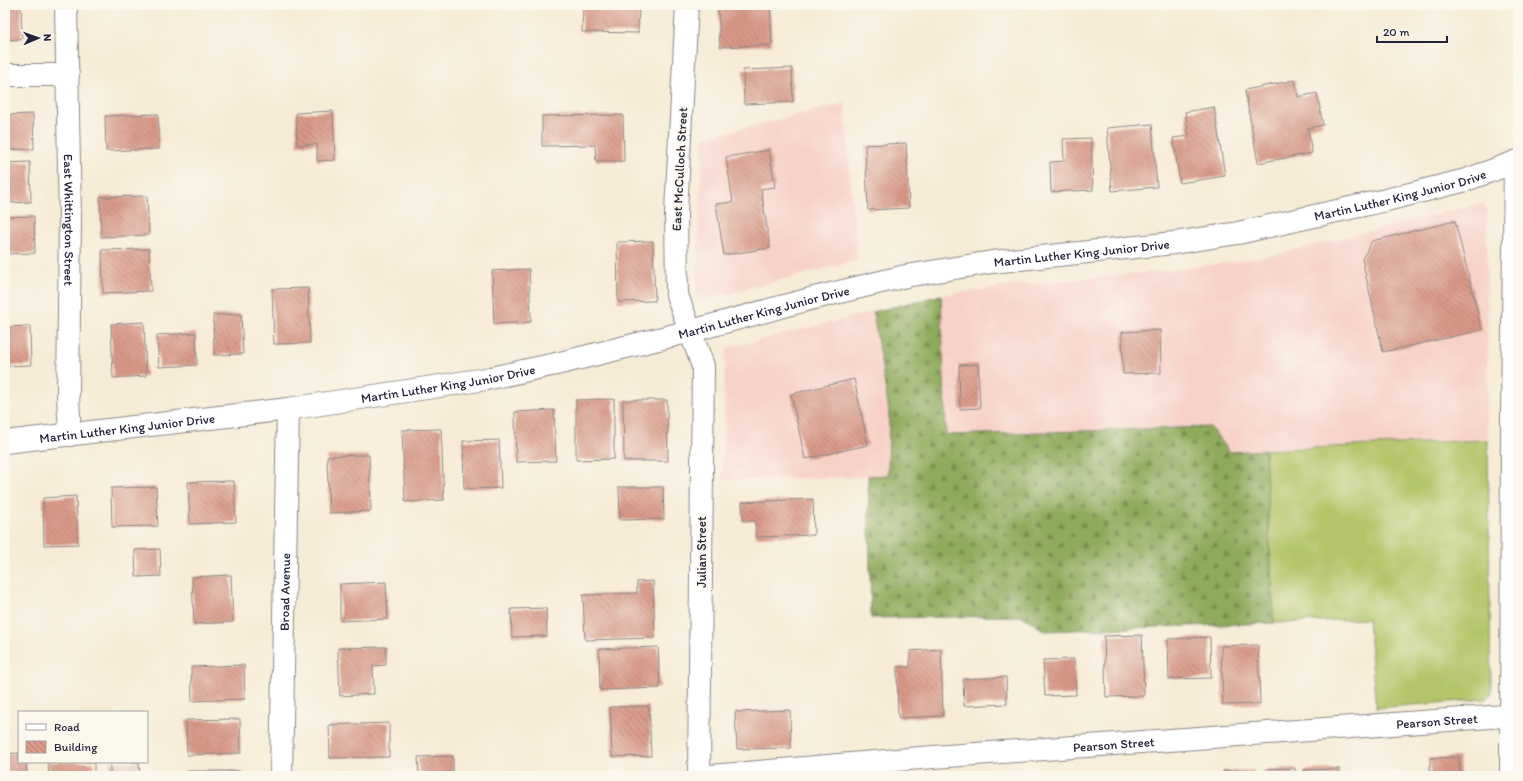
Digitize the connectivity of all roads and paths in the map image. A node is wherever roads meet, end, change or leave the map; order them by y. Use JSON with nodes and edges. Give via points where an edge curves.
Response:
{"nodes":[{"id":1,"x":66,"y":5,"type":"edge"},
{"id":2,"x":688,"y":5,"type":"edge"},
{"id":3,"x":5,"y":75,"type":"edge"},
{"id":4,"x":68,"y":75,"type":"junction"},
{"id":5,"x":1517,"y":161,"type":"edge"},
{"id":6,"x":691,"y":331,"type":"junction"},
{"id":7,"x":288,"y":409,"type":"junction"},
{"id":8,"x":70,"y":435,"type":"junction"},
{"id":9,"x":5,"y":442,"type":"edge"},
{"id":10,"x":1515,"y":715,"type":"edge"},
{"id":11,"x":281,"y":776,"type":"edge"},
{"id":12,"x":699,"y":776,"type":"edge"},
{"id":13,"x":710,"y":776,"type":"edge"},
{"id":14,"x":1511,"y":776,"type":"edge"}],
"edges":[{"from":1,"to":4,"type":"street","name":"East Whittington Street"},
{"from":2,"to":6,"type":"street","name":"East McCulloch Street","via":[[676,211],[676,287]]},
{"from":3,"to":4,"type":"street"},
{"from":4,"to":8,"type":"street","name":"East Whittington Street"},
{"from":5,"to":6,"type":"street","name":"Martin Luther King Junior Drive","via":[[1466,180],[1246,232],[1174,243],[929,271]]},
{"from":5,"to":10,"type":"street","via":[[1512,412]]},
{"from":6,"to":7,"type":"street","name":"Martin Luther King Junior Drive","via":[[486,379]]},
{"from":6,"to":12,"type":"street","name":"Julian Street","via":[[703,366]]},
{"from":7,"to":8,"type":"street","name":"Martin Luther King Junior Drive"},
{"from":7,"to":11,"type":"street","name":"Broad Avenue"},
{"from":8,"to":9,"type":"street","name":"Martin Luther King Junior Drive"},
{"from":10,"to":13,"type":"street","name":"Pearson Street","via":[[920,758]]},
{"from":10,"to":14,"type":"street"}]}
